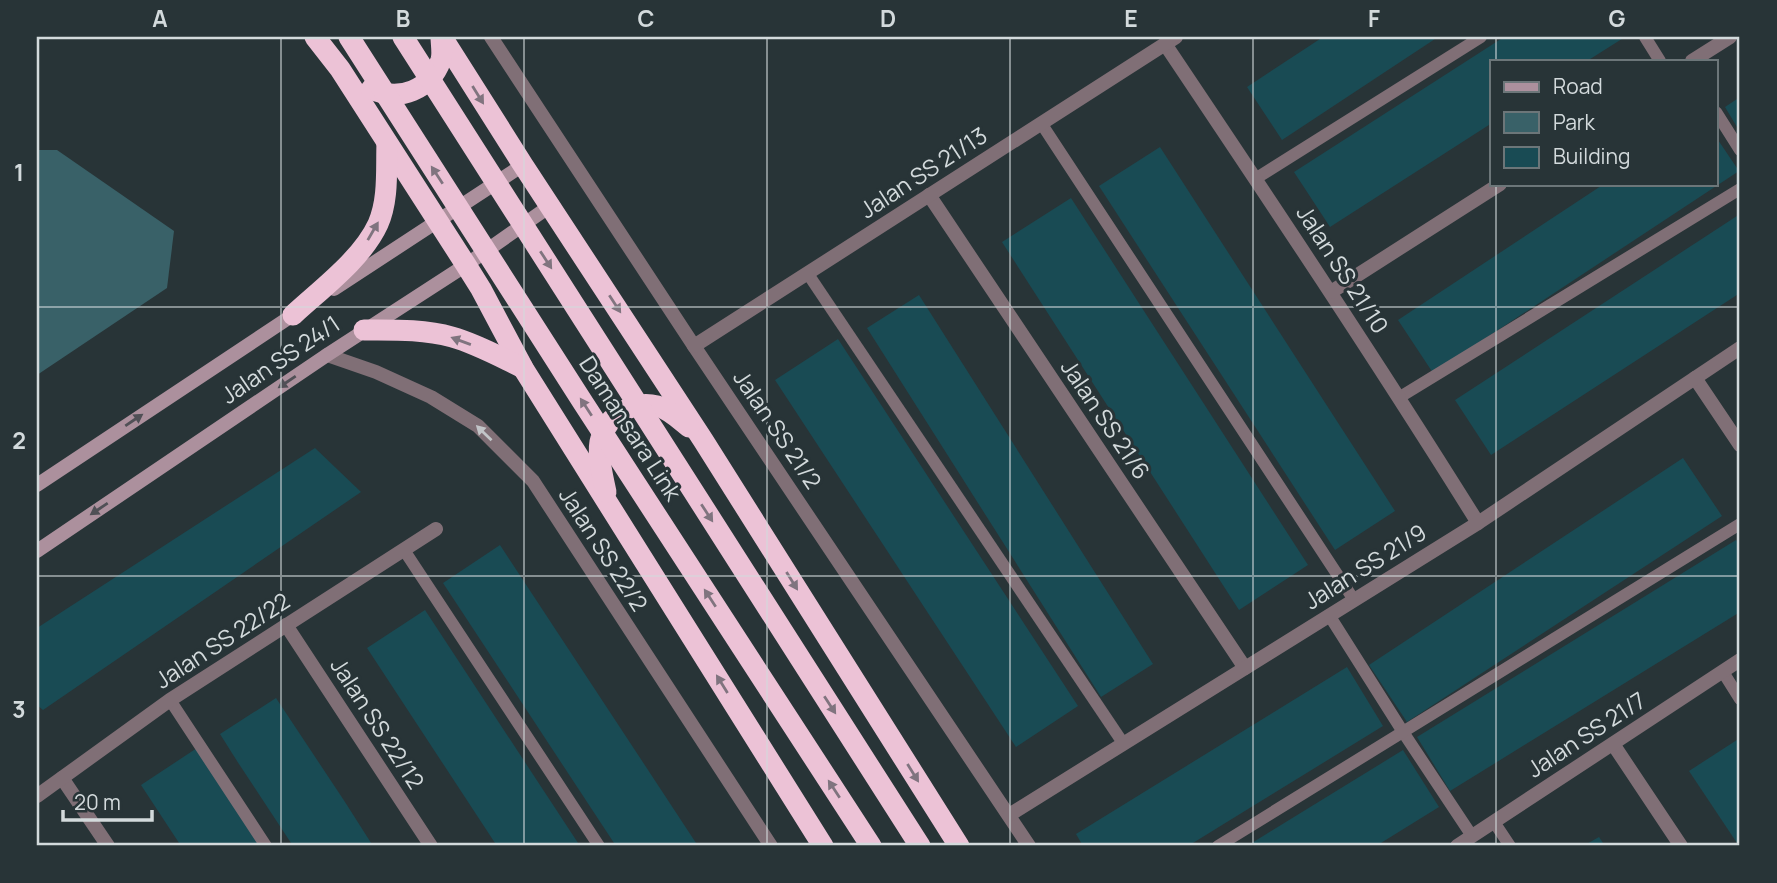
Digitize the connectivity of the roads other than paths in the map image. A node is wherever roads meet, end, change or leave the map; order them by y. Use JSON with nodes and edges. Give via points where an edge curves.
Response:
{"nodes":[{"id":1,"x":315,"y":37,"type":"edge"},
{"id":2,"x":349,"y":37,"type":"edge"},
{"id":3,"x":403,"y":37,"type":"edge"},
{"id":4,"x":442,"y":37,"type":"edge"},
{"id":5,"x":491,"y":37,"type":"edge"},
{"id":6,"x":1481,"y":37,"type":"edge"},
{"id":7,"x":1645,"y":37,"type":"edge"},
{"id":8,"x":1730,"y":37,"type":"edge"},
{"id":9,"x":1171,"y":40,"type":"edge"},
{"id":10,"x":1659,"y":60,"type":"edge"},
{"id":11,"x":1694,"y":60,"type":"edge"},
{"id":12,"x":340,"y":69,"type":"junction"},
{"id":13,"x":1718,"y":115,"type":"edge"},
{"id":14,"x":1041,"y":122,"type":"junction"},
{"id":15,"x":387,"y":143,"type":"junction"},
{"id":16,"x":1740,"y":150,"type":"edge"},
{"id":17,"x":523,"y":164,"type":"junction"},
{"id":18,"x":1255,"y":179,"type":"junction"},
{"id":19,"x":1497,"y":186,"type":"edge"},
{"id":20,"x":1740,"y":189,"type":"edge"},
{"id":21,"x":929,"y":195,"type":"junction"},
{"id":22,"x":550,"y":206,"type":"junction"},
{"id":23,"x":438,"y":222,"type":"junction"},
{"id":24,"x":466,"y":265,"type":"junction"},
{"id":25,"x":808,"y":274,"type":"junction"},
{"id":26,"x":1331,"y":292,"type":"junction"},
{"id":27,"x":293,"y":315,"type":"junction"},
{"id":28,"x":364,"y":330,"type":"junction"},
{"id":29,"x":694,"y":346,"type":"junction"},
{"id":30,"x":1740,"y":348,"type":"edge"},
{"id":31,"x":327,"y":355,"type":"junction"},
{"id":32,"x":523,"y":368,"type":"junction"},
{"id":33,"x":1695,"y":377,"type":"junction"},
{"id":34,"x":1400,"y":397,"type":"junction"},
{"id":35,"x":703,"y":440,"type":"junction"},
{"id":36,"x":1740,"y":445,"type":"edge"},
{"id":37,"x":37,"y":485,"type":"edge"},
{"id":38,"x":608,"y":503,"type":"junction"},
{"id":39,"x":1478,"y":523,"type":"junction"},
{"id":40,"x":1740,"y":524,"type":"edge"},
{"id":41,"x":436,"y":529,"type":"dead end"},
{"id":42,"x":404,"y":550,"type":"junction"},
{"id":43,"x":37,"y":551,"type":"edge"},
{"id":44,"x":1354,"y":600,"type":"junction"},
{"id":45,"x":1329,"y":615,"type":"junction"},
{"id":46,"x":286,"y":625,"type":"junction"},
{"id":47,"x":1740,"y":660,"type":"edge"},
{"id":48,"x":1245,"y":668,"type":"junction"},
{"id":49,"x":1723,"y":672,"type":"junction"},
{"id":50,"x":1740,"y":699,"type":"edge"},
{"id":51,"x":170,"y":700,"type":"junction"},
{"id":52,"x":1403,"y":732,"type":"junction"},
{"id":53,"x":1124,"y":743,"type":"junction"},
{"id":54,"x":1613,"y":744,"type":"junction"},
{"id":55,"x":62,"y":778,"type":"junction"},
{"id":56,"x":37,"y":796,"type":"edge"},
{"id":57,"x":1009,"y":815,"type":"junction"},
{"id":58,"x":1494,"y":822,"type":"junction"},
{"id":59,"x":1472,"y":836,"type":"junction"},
{"id":60,"x":108,"y":846,"type":"edge"},
{"id":61,"x":266,"y":846,"type":"edge"},
{"id":62,"x":431,"y":846,"type":"edge"},
{"id":63,"x":599,"y":846,"type":"edge"},
{"id":64,"x":771,"y":846,"type":"edge"},
{"id":65,"x":823,"y":846,"type":"edge"},
{"id":66,"x":871,"y":846,"type":"edge"},
{"id":67,"x":920,"y":846,"type":"edge"},
{"id":68,"x":959,"y":846,"type":"edge"},
{"id":69,"x":1029,"y":846,"type":"edge"},
{"id":70,"x":1218,"y":846,"type":"edge"},
{"id":71,"x":1457,"y":846,"type":"edge"},
{"id":72,"x":1510,"y":846,"type":"edge"},
{"id":73,"x":1681,"y":846,"type":"edge"}],
"edges":[{"from":1,"to":12,"type":"highway"},
{"from":66,"to":2,"type":"highway","name":"Damansara Link","one_way":true,"bridge":true},
{"from":3,"to":67,"type":"highway","name":"Damansara Link","one_way":true,"bridge":true},
{"from":4,"to":12,"type":"highway","via":[[442,57],[418,90],[378,93]]},
{"from":4,"to":17,"type":"highway","one_way":true},
{"from":5,"to":29,"type":"street","name":"Jalan SS 21/2"},
{"from":6,"to":18,"type":"lane"},
{"from":7,"to":10,"type":"lane"},
{"from":8,"to":11,"type":"street"},
{"from":9,"to":14,"type":"street","name":"Jalan SS 21/13"},
{"from":9,"to":18,"type":"street","name":"Jalan SS 21/10"},
{"from":12,"to":15,"type":"highway"},
{"from":13,"to":16,"type":"lane"},
{"from":14,"to":21,"type":"street","name":"Jalan SS 21/13"},
{"from":14,"to":44,"type":"lane"},
{"from":15,"to":23,"type":"highway"},
{"from":27,"to":15,"type":"highway","one_way":true,"via":[[361,252],[379,223],[386,193]]},
{"from":17,"to":22,"type":"highway"},
{"from":17,"to":23,"type":"main road","name":"Jalan SS 24/1"},
{"from":18,"to":26,"type":"street","name":"Jalan SS 21/10"},
{"from":19,"to":26,"type":"street"},
{"from":20,"to":34,"type":"lane"},
{"from":21,"to":25,"type":"street","name":"Jalan SS 21/13"},
{"from":21,"to":48,"type":"street","name":"Jalan SS 21/6"},
{"from":22,"to":24,"type":"main road","name":"Jalan SS 24/1"},
{"from":22,"to":35,"type":"highway","one_way":true},
{"from":23,"to":24,"type":"highway"},
{"from":23,"to":27,"type":"main road","name":"Jalan SS 24/1"},
{"from":24,"to":28,"type":"main road","name":"Jalan SS 24/1"},
{"from":24,"to":32,"type":"highway"},
{"from":25,"to":29,"type":"street","name":"Jalan SS 21/13"},
{"from":25,"to":53,"type":"lane"},
{"from":26,"to":34,"type":"street","name":"Jalan SS 21/10"},
{"from":37,"to":27,"type":"main road","name":"Jalan SS 24/1","one_way":true},
{"from":28,"to":31,"type":"main road","name":"Jalan SS 24/1"},
{"from":32,"to":28,"type":"highway","one_way":true,"via":[[451,337],[412,330]]},
{"from":29,"to":57,"type":"street","name":"Jalan SS 21/2"},
{"from":30,"to":33,"type":"street","name":"Jalan SS 21/9"},
{"from":31,"to":43,"type":"main road","name":"Jalan SS 24/1","one_way":true},
{"from":64,"to":31,"type":"street","name":"Jalan SS 22/2","one_way":true,"via":[[533,481],[478,426],[431,397]]},
{"from":32,"to":38,"type":"highway"},
{"from":33,"to":36,"type":"street"},
{"from":33,"to":39,"type":"street","name":"Jalan SS 21/9"},
{"from":34,"to":39,"type":"street","name":"Jalan SS 21/10"},
{"from":35,"to":38,"type":"highway","via":[[676,415],[658,406],[621,411],[600,439]]},
{"from":35,"to":68,"type":"highway","one_way":true},
{"from":65,"to":38,"type":"highway","one_way":true},
{"from":39,"to":44,"type":"street","name":"Jalan SS 21/9"},
{"from":40,"to":52,"type":"lane"},
{"from":41,"to":42,"type":"street","name":"Jalan SS 22/22"},
{"from":42,"to":46,"type":"street","name":"Jalan SS 22/22"},
{"from":42,"to":63,"type":"lane"},
{"from":44,"to":45,"type":"street","name":"Jalan SS 21/9"},
{"from":45,"to":48,"type":"street","name":"Jalan SS 21/9"},
{"from":45,"to":52,"type":"lane"},
{"from":46,"to":51,"type":"street","name":"Jalan SS 22/22"},
{"from":46,"to":62,"type":"street","name":"Jalan SS 22/12"},
{"from":47,"to":49,"type":"street","name":"Jalan SS 21/7"},
{"from":48,"to":53,"type":"street","name":"Jalan SS 21/9"},
{"from":49,"to":50,"type":"lane"},
{"from":49,"to":54,"type":"street","name":"Jalan SS 21/7"},
{"from":51,"to":55,"type":"street","name":"Jalan SS 22/22"},
{"from":51,"to":61,"type":"lane"},
{"from":52,"to":59,"type":"lane"},
{"from":52,"to":70,"type":"lane"},
{"from":53,"to":57,"type":"street","name":"Jalan SS 21/9"},
{"from":54,"to":58,"type":"street","name":"Jalan SS 21/7"},
{"from":54,"to":73,"type":"street"},
{"from":55,"to":56,"type":"street","name":"Jalan SS 22/22"},
{"from":55,"to":60,"type":"street"},
{"from":57,"to":69,"type":"street","name":"Jalan SS 21/2"},
{"from":58,"to":59,"type":"street","name":"Jalan SS 21/7"},
{"from":58,"to":72,"type":"lane"},
{"from":59,"to":71,"type":"street","name":"Jalan SS 21/7"}]}
